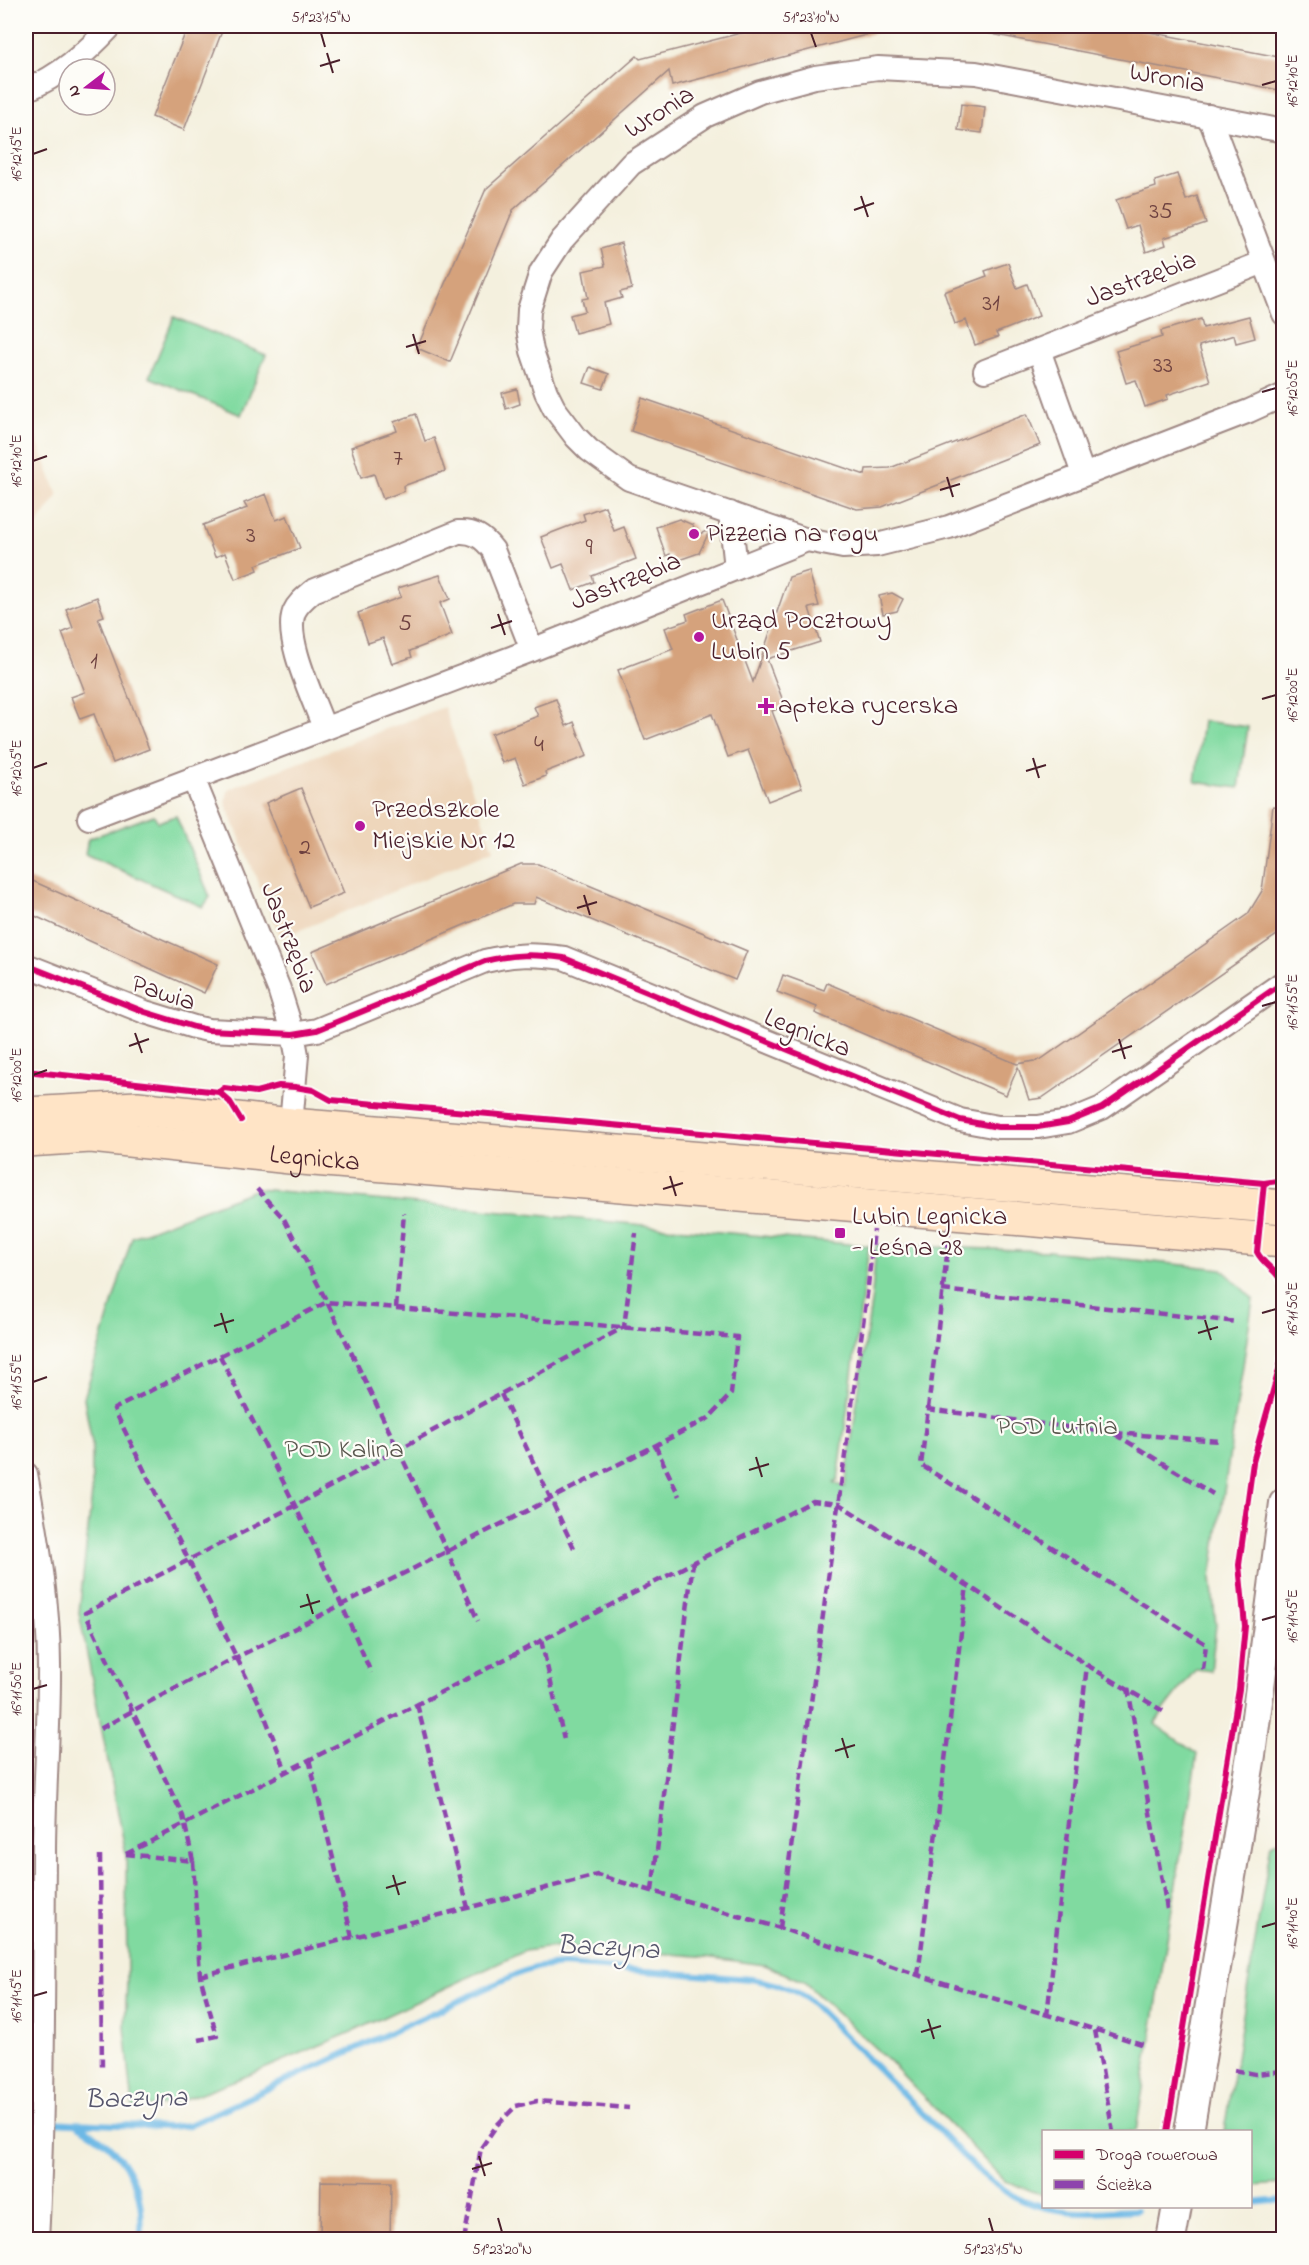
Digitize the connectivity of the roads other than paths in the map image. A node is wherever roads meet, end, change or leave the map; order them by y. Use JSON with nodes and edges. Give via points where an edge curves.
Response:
{"nodes":[{"id":1,"x":111,"y":26,"type":"edge"},
{"id":2,"x":26,"y":90,"type":"edge"},
{"id":3,"x":1209,"y":116,"type":"junction"},
{"id":4,"x":1284,"y":131,"type":"edge"},
{"id":5,"x":1264,"y":262,"type":"junction"},
{"id":6,"x":1284,"y":314,"type":"edge"},
{"id":7,"x":1039,"y":350,"type":"junction"},
{"id":8,"x":985,"y":371,"type":"dead end"},
{"id":9,"x":1284,"y":395,"type":"edge"},
{"id":10,"x":1083,"y":474,"type":"junction"},
{"id":11,"x":730,"y":513,"type":"junction"},
{"id":12,"x":807,"y":540,"type":"junction"},
{"id":13,"x":736,"y":568,"type":"junction"},
{"id":14,"x":532,"y":650,"type":"junction"},
{"id":15,"x":324,"y":728,"type":"junction"},
{"id":16,"x":193,"y":778,"type":"junction"},
{"id":17,"x":89,"y":818,"type":"dead end"},
{"id":18,"x":26,"y":965,"type":"edge"},
{"id":19,"x":1284,"y":982,"type":"edge"},
{"id":20,"x":293,"y":1035,"type":"junction"},
{"id":21,"x":26,"y":1090,"type":"edge"},
{"id":22,"x":137,"y":1108,"type":"junction"},
{"id":23,"x":26,"y":1114,"type":"edge"},
{"id":24,"x":291,"y":1125,"type":"junction"},
{"id":25,"x":26,"y":1140,"type":"edge"},
{"id":26,"x":1284,"y":1207,"type":"edge"},
{"id":27,"x":1284,"y":1241,"type":"edge"},
{"id":28,"x":26,"y":1474,"type":"edge"},
{"id":29,"x":1284,"y":1503,"type":"edge"},
{"id":30,"x":1189,"y":2130,"type":"edge"},
{"id":31,"x":1177,"y":2208,"type":"edge"},
{"id":32,"x":37,"y":2240,"type":"edge"},
{"id":33,"x":1171,"y":2240,"type":"edge"}],
"edges":[{"from":1,"to":2,"type":"street","via":[[84,55]]},
{"from":3,"to":4,"type":"street","name":"Wronia"},
{"from":3,"to":5,"type":"street"},
{"from":3,"to":11,"type":"street","name":"Wronia","via":[[976,73],[878,68],[814,77],[760,92],[705,116],[631,164],[562,240],[541,272],[529,310],[532,351],[554,408],[589,450],[629,479]]},
{"from":5,"to":6,"type":"street"},
{"from":5,"to":7,"type":"street","name":"Jastrzębia"},
{"from":7,"to":8,"type":"street","name":"Jastrzębia"},
{"from":7,"to":10,"type":"street"},
{"from":9,"to":10,"type":"street"},
{"from":10,"to":12,"type":"street","via":[[949,527],[877,545],[843,547]]},
{"from":11,"to":12,"type":"street","name":"Wronia"},
{"from":11,"to":13,"type":"street"},
{"from":12,"to":13,"type":"street","name":"Jastrzębia"},
{"from":13,"to":14,"type":"street","name":"Jastrzębia"},
{"from":14,"to":15,"type":"street","name":"Jastrzębia"},
{"from":14,"to":15,"type":"street","via":[[493,550],[470,531],[458,532],[313,591],[300,602],[291,626],[293,643]]},
{"from":15,"to":16,"type":"street","name":"Jastrzębia"},
{"from":16,"to":17,"type":"street","name":"Jastrzębia"},
{"from":16,"to":20,"type":"street","name":"Jastrzębia","via":[[279,989]]},
{"from":18,"to":20,"type":"street","name":"Pawia","via":[[188,1025],[208,1030]]},
{"from":19,"to":20,"type":"street","name":"Legnicka","via":[[1102,1108],[1068,1122],[1038,1127],[998,1127],[960,1120],[564,958],[533,954],[485,961],[317,1030]]},
{"from":20,"to":24,"type":"street","name":"Jastrzębia","via":[[297,1055]]},
{"from":21,"to":22,"type":"main road"},
{"from":22,"to":23,"type":"main road","name":"Legnicka"},
{"from":22,"to":24,"type":"main road","name":"Legnicka"},
{"from":24,"to":26,"type":"main road","name":"Legnicka"},
{"from":25,"to":27,"type":"main road","name":"Legnicka","via":[[91,1136],[314,1159]]},
{"from":28,"to":32,"type":"street","via":[[42,1565],[50,1676],[44,1853],[44,2068]]},
{"from":29,"to":30,"type":"street","via":[[1251,1755]]},
{"from":31,"to":33,"type":"street"}]}
